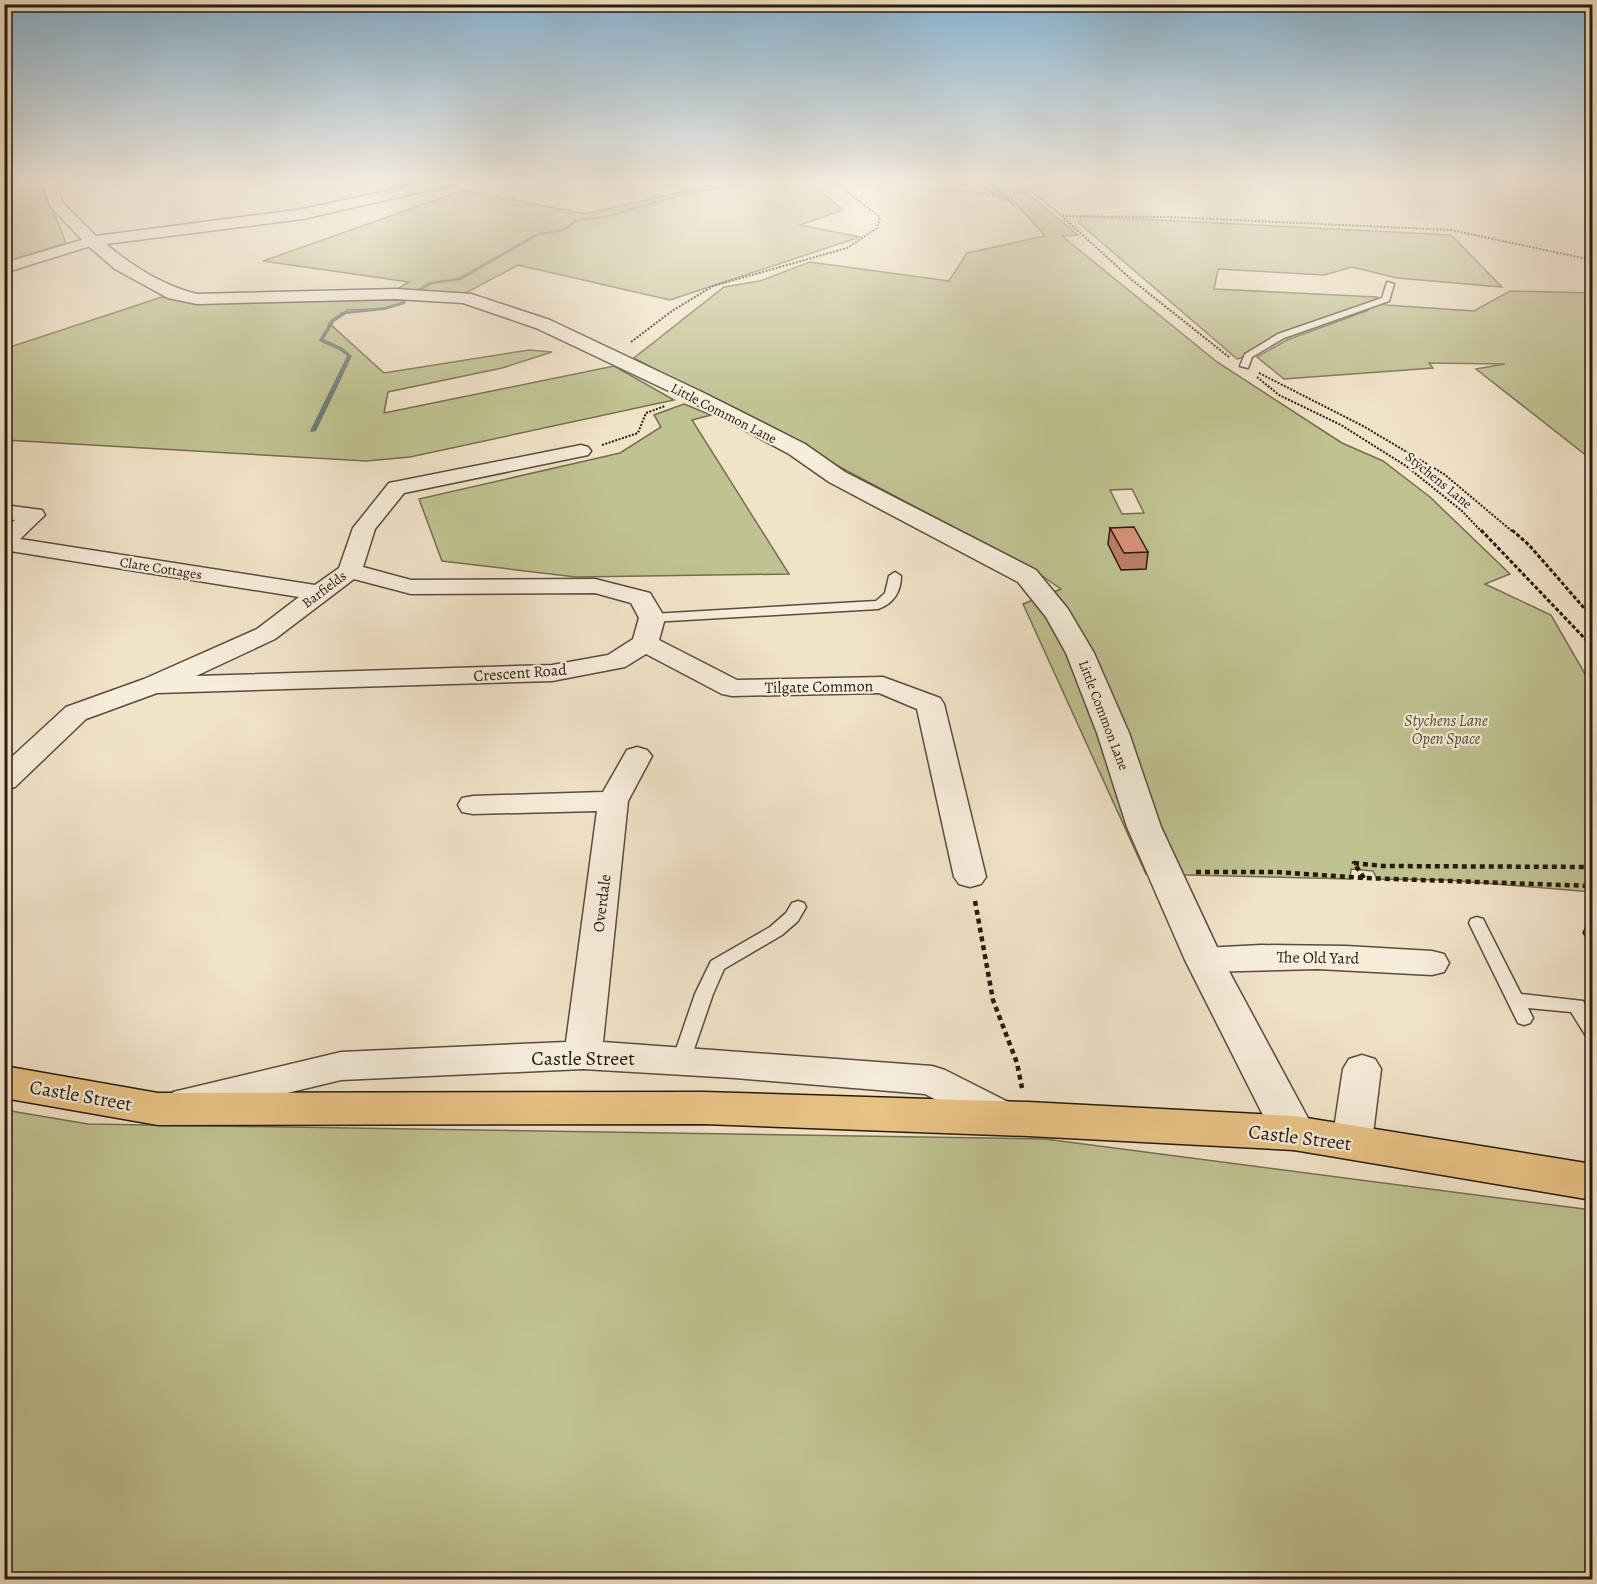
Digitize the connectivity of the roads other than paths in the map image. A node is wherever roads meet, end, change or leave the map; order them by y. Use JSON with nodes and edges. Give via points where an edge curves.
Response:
{"nodes":[{"id":1,"x":47,"y":255,"type":"edge"},
{"id":2,"x":109,"y":255,"type":"edge"},
{"id":3,"x":4,"y":268,"type":"edge"},
{"id":4,"x":1390,"y":284,"type":"dead end"},
{"id":5,"x":1245,"y":366,"type":"road end"},
{"id":6,"x":581,"y":451,"type":"road end"},
{"id":7,"x":4,"y":512,"type":"edge"},
{"id":8,"x":4,"y":542,"type":"edge"},
{"id":9,"x":350,"y":571,"type":"junction"},
{"id":10,"x":895,"y":576,"type":"dead end"},
{"id":11,"x":318,"y":593,"type":"junction"},
{"id":12,"x":649,"y":630,"type":"junction"},
{"id":13,"x":154,"y":685,"type":"junction"},
{"id":14,"x":637,"y":756,"type":"dead end"},
{"id":15,"x":4,"y":781,"type":"edge"},
{"id":16,"x":613,"y":801,"type":"junction"},
{"id":17,"x":473,"y":805,"type":"dead end"},
{"id":18,"x":970,"y":877,"type":"road end"},
{"id":19,"x":798,"y":907,"type":"dead end"},
{"id":20,"x":1477,"y":923,"type":"dead end"},
{"id":21,"x":1204,"y":960,"type":"junction"},
{"id":22,"x":1432,"y":963,"type":"dead end"},
{"id":23,"x":1515,"y":1000,"type":"junction"},
{"id":24,"x":1524,"y":1018,"type":"dead end"},
{"id":25,"x":1593,"y":1031,"type":"edge"},
{"id":26,"x":583,"y":1055,"type":"junction"},
{"id":27,"x":681,"y":1061,"type":"junction"},
{"id":28,"x":1362,"y":1069,"type":"dead end"},
{"id":29,"x":4,"y":1082,"type":"edge"},
{"id":30,"x":158,"y":1109,"type":"junction"},
{"id":31,"x":1016,"y":1119,"type":"junction"},
{"id":32,"x":1294,"y":1133,"type":"junction"},
{"id":33,"x":1352,"y":1143,"type":"junction"},
{"id":34,"x":1593,"y":1182,"type":"edge"}],
"edges":[{"from":1,"to":3,"type":"street"},
{"from":2,"to":21,"type":"street","name":"Little Common Lane","via":[[174,294],[197,299],[396,294],[465,298],[543,324],[797,449],[837,477],[1027,576],[1058,615],[1080,653],[1113,733],[1144,827]]},
{"from":4,"to":5,"type":"lane","via":[[1386,299],[1281,336],[1248,356]]},
{"from":6,"to":9,"type":"street","name":"Barfields","via":[[397,488],[364,528]]},
{"from":7,"to":8,"type":"street","name":"Clare Cottages","via":[[34,515]]},
{"from":8,"to":11,"type":"street","name":"Clare Cottages"},
{"from":9,"to":11,"type":"street","name":"Barfields"},
{"from":9,"to":12,"type":"street","via":[[411,587],[595,586],[641,598]]},
{"from":10,"to":12,"type":"lane","via":[[896,584],[883,604]]},
{"from":11,"to":13,"type":"street","name":"Barfields","via":[[266,634]]},
{"from":12,"to":13,"type":"street","name":"Crescent Road","via":[[616,661],[552,673]]},
{"from":12,"to":18,"type":"street","name":"Tilgate Common","via":[[732,688],[883,685],[930,704]]},
{"from":13,"to":15,"type":"street","name":"Barfields","via":[[76,714]]},
{"from":14,"to":16,"type":"street","name":"Overdale"},
{"from":16,"to":17,"type":"street"},
{"from":16,"to":26,"type":"street","name":"Overdale"},
{"from":19,"to":27,"type":"lane","via":[[776,932],[717,965]]},
{"from":20,"to":23,"type":"lane"},
{"from":21,"to":22,"type":"street","name":"The Old Yard","via":[[1273,956]]},
{"from":21,"to":32,"type":"street","name":"Little Common Lane"},
{"from":23,"to":24,"type":"lane"},
{"from":23,"to":25,"type":"lane","via":[[1577,1006]]},
{"from":26,"to":27,"type":"street","name":"Castle Street"},
{"from":26,"to":30,"type":"street","name":"Castle Street","via":[[341,1066]]},
{"from":27,"to":31,"type":"street","name":"Castle Street","via":[[932,1080]]},
{"from":28,"to":33,"type":"street"},
{"from":29,"to":30,"type":"main road","name":"Castle Street"},
{"from":30,"to":31,"type":"main road","name":"Castle Street","via":[[704,1108]]},
{"from":31,"to":32,"type":"main road","name":"Castle Street"},
{"from":32,"to":33,"type":"main road","name":"Castle Street"},
{"from":33,"to":34,"type":"main road","name":"Castle Street"}]}
